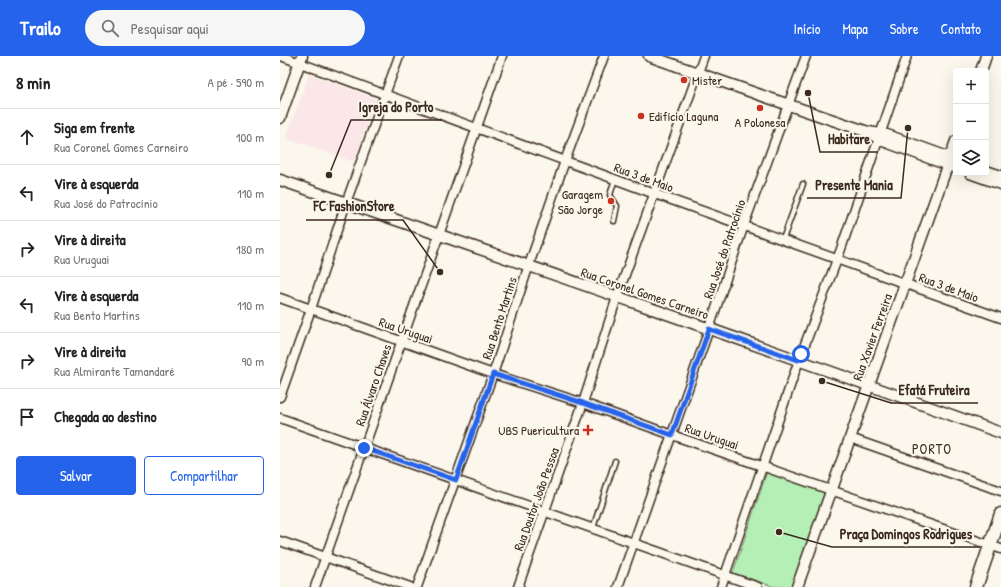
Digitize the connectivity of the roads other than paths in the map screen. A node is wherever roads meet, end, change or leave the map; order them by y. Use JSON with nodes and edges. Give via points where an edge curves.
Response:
{"nodes":[{"id":1,"x":281,"y":56,"type":"edge"},
{"id":2,"x":399,"y":56,"type":"edge"},
{"id":3,"x":502,"y":56,"type":"edge"},
{"id":4,"x":604,"y":56,"type":"edge"},
{"id":5,"x":649,"y":56,"type":"edge"},
{"id":6,"x":704,"y":56,"type":"edge"},
{"id":7,"x":806,"y":56,"type":"edge"},
{"id":8,"x":907,"y":56,"type":"edge"},
{"id":9,"x":986,"y":56,"type":"edge"},
{"id":10,"x":301,"y":59,"type":"edge"},
{"id":11,"x":982,"y":68,"type":"edge"},
{"id":12,"x":698,"y":73,"type":"junction"},
{"id":13,"x":386,"y":94,"type":"junction"},
{"id":14,"x":789,"y":105,"type":"junction"},
{"id":15,"x":280,"y":118,"type":"edge"},
{"id":16,"x":477,"y":128,"type":"junction"},
{"id":17,"x":879,"y":135,"type":"junction"},
{"id":18,"x":565,"y":161,"type":"junction"},
{"id":19,"x":952,"y":163,"type":"edge"},
{"id":20,"x":989,"y":172,"type":"edge"},
{"id":21,"x":978,"y":176,"type":"edge"},
{"id":22,"x":1001,"y":176,"type":"edge"},
{"id":23,"x":615,"y":179,"type":"junction"},
{"id":24,"x":280,"y":180,"type":"edge"},
{"id":25,"x":803,"y":184,"type":"dead end"},
{"id":26,"x":1001,"y":184,"type":"edge"},
{"id":27,"x":655,"y":194,"type":"junction"},
{"id":28,"x":346,"y":203,"type":"junction"},
{"id":29,"x":614,"y":220,"type":"dead end"},
{"id":30,"x":744,"y":225,"type":"junction"},
{"id":31,"x":440,"y":236,"type":"junction"},
{"id":32,"x":783,"y":239,"type":"junction"},
{"id":33,"x":837,"y":259,"type":"junction"},
{"id":34,"x":529,"y":265,"type":"junction"},
{"id":35,"x":905,"y":284,"type":"junction"},
{"id":36,"x":617,"y":297,"type":"junction"},
{"id":37,"x":280,"y":298,"type":"edge"},
{"id":38,"x":311,"y":309,"type":"junction"},
{"id":39,"x":1001,"y":318,"type":"edge"},
{"id":40,"x":709,"y":329,"type":"junction"},
{"id":41,"x":401,"y":340,"type":"junction"},
{"id":42,"x":798,"y":360,"type":"junction"},
{"id":43,"x":493,"y":374,"type":"junction"},
{"id":44,"x":869,"y":385,"type":"junction"},
{"id":45,"x":280,"y":397,"type":"edge"},
{"id":46,"x":583,"y":403,"type":"junction"},
{"id":47,"x":280,"y":418,"type":"edge"},
{"id":48,"x":1001,"y":433,"type":"edge"},
{"id":49,"x":672,"y":435,"type":"junction"},
{"id":50,"x":850,"y":438,"type":"junction"},
{"id":51,"x":364,"y":448,"type":"junction"},
{"id":52,"x":615,"y":461,"type":"dead end"},
{"id":53,"x":763,"y":466,"type":"junction"},
{"id":54,"x":456,"y":480,"type":"junction"},
{"id":55,"x":832,"y":490,"type":"junction"},
{"id":56,"x":1001,"y":491,"type":"edge"},
{"id":57,"x":544,"y":511,"type":"junction"},
{"id":58,"x":1001,"y":514,"type":"edge"},
{"id":59,"x":593,"y":528,"type":"junction"},
{"id":60,"x":280,"y":541,"type":"edge"},
{"id":61,"x":633,"y":542,"type":"junction"},
{"id":62,"x":996,"y":547,"type":"edge"},
{"id":63,"x":326,"y":557,"type":"junction"},
{"id":64,"x":725,"y":576,"type":"junction"},
{"id":65,"x":315,"y":587,"type":"edge"},
{"id":66,"x":410,"y":587,"type":"edge"},
{"id":67,"x":417,"y":587,"type":"edge"},
{"id":68,"x":518,"y":587,"type":"edge"},
{"id":69,"x":618,"y":587,"type":"edge"},
{"id":70,"x":721,"y":587,"type":"edge"},
{"id":71,"x":758,"y":587,"type":"edge"},
{"id":72,"x":797,"y":587,"type":"edge"},
{"id":73,"x":976,"y":587,"type":"edge"}],
"edges":[{"from":1,"to":10,"type":"street","name":"Rua 3 de Maio"},
{"from":2,"to":13,"type":"street"},
{"from":3,"to":16,"type":"street","name":"Rua Álvaro Chaves"},
{"from":4,"to":18,"type":"street","name":"Rua Bento Martins"},
{"from":5,"to":12,"type":"street"},
{"from":6,"to":12,"type":"street","name":"Rua Doutor João Pessoa"},
{"from":7,"to":14,"type":"street","name":"Rua José do Patrocínio"},
{"from":8,"to":17,"type":"street"},
{"from":9,"to":11,"type":"street"},
{"from":10,"to":13,"type":"street","name":"Rua 3 de Maio"},
{"from":10,"to":15,"type":"street"},
{"from":12,"to":14,"type":"street"},
{"from":12,"to":27,"type":"street","name":"Rua Doutor João Pessoa"},
{"from":13,"to":16,"type":"street","name":"Rua 3 de Maio"},
{"from":13,"to":28,"type":"street"},
{"from":14,"to":17,"type":"street"},
{"from":14,"to":30,"type":"street","name":"Rua José do Patrocínio"},
{"from":16,"to":18,"type":"street","name":"Rua 3 de Maio"},
{"from":16,"to":31,"type":"street","name":"Rua Álvaro Chaves"},
{"from":17,"to":19,"type":"street"},
{"from":17,"to":33,"type":"street"},
{"from":18,"to":23,"type":"street","name":"Rua 3 de Maio"},
{"from":18,"to":34,"type":"street","name":"Rua Bento Martins"},
{"from":19,"to":35,"type":"street","name":"Rua Xavier Ferreira"},
{"from":20,"to":22,"type":"street"},
{"from":21,"to":26,"type":"street"},
{"from":23,"to":27,"type":"street","name":"Rua 3 de Maio"},
{"from":23,"to":29,"type":"lane","via":[[610,195],[618,206]]},
{"from":24,"to":28,"type":"street","name":"Rua Coronel Gomes Carneiro"},
{"from":25,"to":32,"type":"lane"},
{"from":27,"to":30,"type":"street","name":"Rua 3 de Maio"},
{"from":27,"to":36,"type":"street","name":"Rua Doutor João Pessoa"},
{"from":28,"to":31,"type":"street","name":"Rua Coronel Gomes Carneiro"},
{"from":28,"to":38,"type":"street"},
{"from":30,"to":32,"type":"street","name":"Rua 3 de Maio"},
{"from":30,"to":40,"type":"street","name":"Rua José do Patrocínio"},
{"from":31,"to":34,"type":"street","name":"Rua Coronel Gomes Carneiro"},
{"from":31,"to":41,"type":"street","name":"Rua Álvaro Chaves"},
{"from":32,"to":33,"type":"street","name":"Rua 3 de Maio"},
{"from":33,"to":35,"type":"street","name":"Rua 3 de Maio"},
{"from":33,"to":42,"type":"street"},
{"from":34,"to":36,"type":"street","name":"Rua Coronel Gomes Carneiro"},
{"from":34,"to":43,"type":"street","name":"Rua Bento Martins"},
{"from":35,"to":39,"type":"street","name":"Rua 3 de Maio"},
{"from":35,"to":44,"type":"street","name":"Rua Xavier Ferreira"},
{"from":36,"to":40,"type":"street","name":"Rua Coronel Gomes Carneiro"},
{"from":36,"to":46,"type":"street","name":"Rua Doutor João Pessoa"},
{"from":37,"to":38,"type":"street","name":"Rua Uruguai"},
{"from":38,"to":41,"type":"street","name":"Rua Uruguai"},
{"from":38,"to":45,"type":"street"},
{"from":40,"to":42,"type":"street","name":"Rua Coronel Gomes Carneiro"},
{"from":40,"to":49,"type":"street","name":"Rua José do Patrocínio"},
{"from":41,"to":43,"type":"street","name":"Rua Uruguai"},
{"from":41,"to":51,"type":"street","name":"Rua Álvaro Chaves"},
{"from":42,"to":44,"type":"street","name":"Rua Coronel Gomes Carneiro"},
{"from":42,"to":53,"type":"street"},
{"from":43,"to":46,"type":"street","name":"Rua Uruguai"},
{"from":43,"to":54,"type":"street","name":"Rua Bento Martins"},
{"from":44,"to":48,"type":"street","name":"Rua Coronel Gomes Carneiro"},
{"from":44,"to":50,"type":"street","name":"Rua Xavier Ferreira"},
{"from":46,"to":49,"type":"street","name":"Rua Uruguai"},
{"from":46,"to":57,"type":"street","name":"Rua Doutor João Pessoa"},
{"from":47,"to":51,"type":"street"},
{"from":49,"to":53,"type":"street","name":"Rua Uruguai"},
{"from":49,"to":61,"type":"street","name":"Rua José do Patrocínio"},
{"from":50,"to":55,"type":"street","name":"Rua Xavier Ferreira"},
{"from":50,"to":56,"type":"street"},
{"from":51,"to":54,"type":"street"},
{"from":51,"to":63,"type":"street","name":"Rua Álvaro Chaves"},
{"from":52,"to":59,"type":"lane"},
{"from":53,"to":55,"type":"street","name":"Rua Uruguai"},
{"from":53,"to":64,"type":"street"},
{"from":54,"to":57,"type":"street"},
{"from":54,"to":67,"type":"street","name":"Rua Bento Martins"},
{"from":55,"to":62,"type":"street","name":"Rua Uruguai"},
{"from":55,"to":72,"type":"street","name":"Rua Xavier Ferreira"},
{"from":57,"to":59,"type":"street"},
{"from":57,"to":68,"type":"street","name":"Rua Doutor João Pessoa"},
{"from":58,"to":62,"type":"main road"},
{"from":59,"to":61,"type":"street"},
{"from":60,"to":63,"type":"street"},
{"from":61,"to":64,"type":"street"},
{"from":61,"to":69,"type":"street","name":"Rua José do Patrocínio"},
{"from":62,"to":73,"type":"main road"},
{"from":63,"to":65,"type":"street","name":"Rua Álvaro Chaves"},
{"from":63,"to":66,"type":"street"},
{"from":64,"to":70,"type":"street"},
{"from":64,"to":71,"type":"street"}]}
